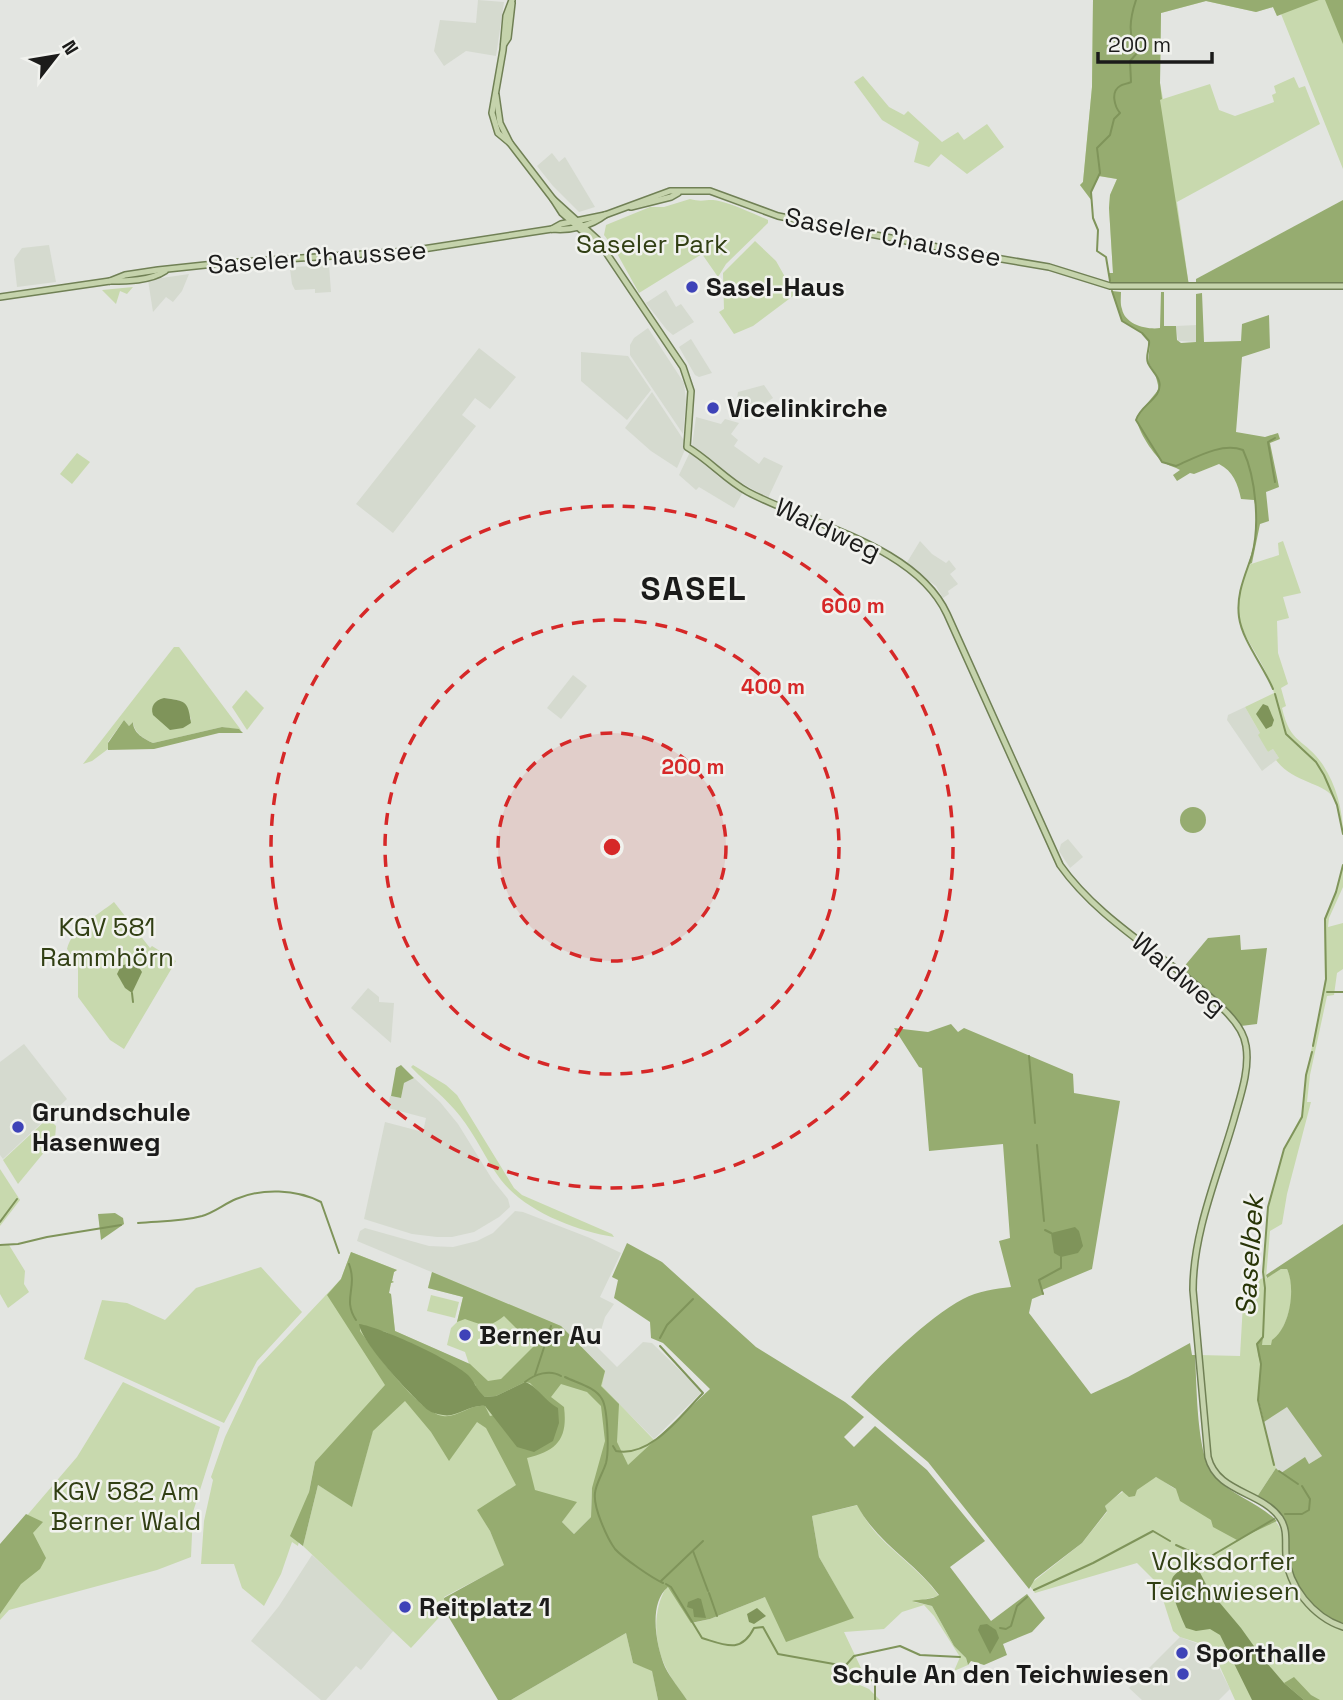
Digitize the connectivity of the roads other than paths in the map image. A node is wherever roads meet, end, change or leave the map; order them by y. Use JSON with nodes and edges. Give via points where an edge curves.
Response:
{"nodes":[{"id":1,"x":512,"y":1,"type":"edge"},
{"id":2,"x":553,"y":199,"type":"junction"},
{"id":3,"x":605,"y":215,"type":"junction"},
{"id":4,"x":578,"y":220,"type":"junction"},
{"id":5,"x":598,"y":220,"type":"junction"},
{"id":6,"x":570,"y":222,"type":"junction"},
{"id":7,"x":584,"y":225,"type":"junction"},
{"id":8,"x":576,"y":227,"type":"junction"},
{"id":9,"x":552,"y":229,"type":"junction"},
{"id":10,"x":597,"y":239,"type":"junction"},
{"id":11,"x":605,"y":253,"type":"junction"},
{"id":12,"x":1343,"y":286,"type":"edge"},
{"id":13,"x":0,"y":297,"type":"edge"},
{"id":14,"x":1343,"y":1627,"type":"edge"}],
"edges":[{"from":1,"to":2,"type":"main road","via":[[492,111],[500,136]]},
{"from":2,"to":4,"type":"main road"},
{"from":2,"to":6,"type":"main road"},
{"from":3,"to":4,"type":"main road","name":"Saseler Chaussee"},
{"from":3,"to":5,"type":"main road","name":"Saseler Chaussee"},
{"from":3,"to":12,"type":"main road","name":"Saseler Chaussee","via":[[678,192],[713,191],[778,216],[1049,267],[1110,286]]},
{"from":4,"to":6,"type":"main road","name":"Saseler Chaussee"},
{"from":4,"to":7,"type":"main road"},
{"from":5,"to":7,"type":"main road","name":"Saseler Chaussee"},
{"from":5,"to":10,"type":"main road"},
{"from":6,"to":8,"type":"main road"},
{"from":6,"to":9,"type":"main road","name":"Saseler Chaussee"},
{"from":7,"to":8,"type":"main road","name":"Saseler Chaussee"},
{"from":7,"to":10,"type":"main road"},
{"from":8,"to":9,"type":"main road","name":"Saseler Chaussee"},
{"from":8,"to":11,"type":"main road"},
{"from":9,"to":13,"type":"main road","name":"Saseler Chaussee","via":[[410,251],[204,265]]},
{"from":10,"to":11,"type":"main road"},
{"from":11,"to":14,"type":"main road","name":"Waldweg","via":[[683,367],[691,387],[687,447],[745,490],[858,539],[932,587],[1060,865],[1083,893],[1220,1006],[1241,1034],[1247,1064],[1241,1096],[1200,1231],[1194,1270],[1208,1457],[1214,1472],[1226,1483],[1279,1516],[1296,1585],[1315,1611]]}]}
